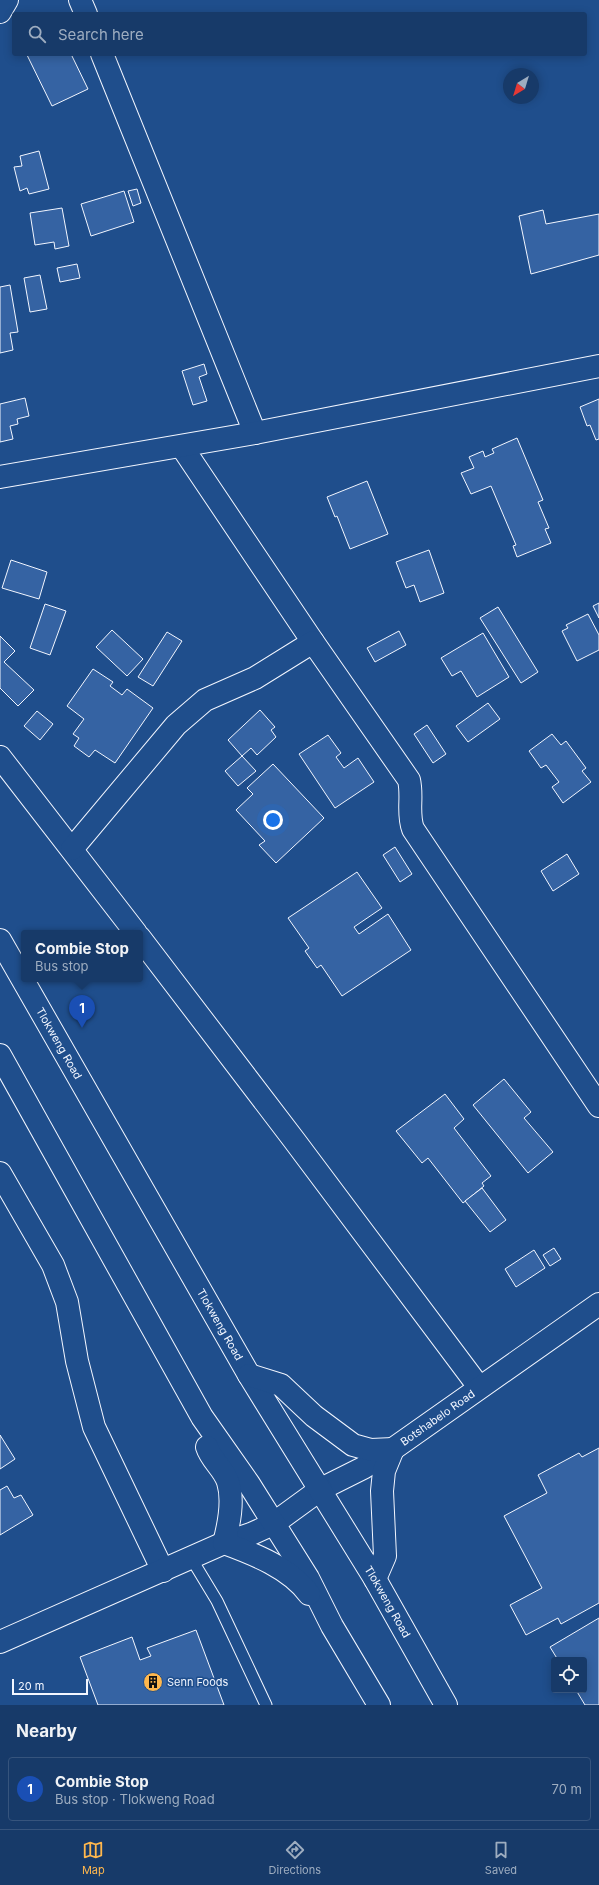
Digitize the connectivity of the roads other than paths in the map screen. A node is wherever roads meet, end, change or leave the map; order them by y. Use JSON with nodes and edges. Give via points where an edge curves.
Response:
{"nodes":[{"id":1,"x":6,"y":0,"type":"edge"},
{"id":2,"x":80,"y":0,"type":"edge"},
{"id":3,"x":0,"y":12,"type":"edge"},
{"id":4,"x":85,"y":12,"type":"edge"},
{"id":5,"x":103,"y":56,"type":"edge"},
{"id":6,"x":599,"y":366,"type":"edge"},
{"id":7,"x":255,"y":433,"type":"junction"},
{"id":8,"x":182,"y":446,"type":"junction"},
{"id":9,"x":0,"y":477,"type":"edge"},
{"id":10,"x":312,"y":642,"type":"junction"},
{"id":11,"x":0,"y":757,"type":"edge"},
{"id":12,"x":72,"y":849,"type":"junction"},
{"id":13,"x":134,"y":930,"type":"edge"},
{"id":14,"x":0,"y":940,"type":"edge"},
{"id":15,"x":143,"y":942,"type":"edge"},
{"id":16,"x":21,"y":977,"type":"edge"},
{"id":17,"x":24,"y":982,"type":"edge"},
{"id":18,"x":0,"y":1055,"type":"edge"},
{"id":19,"x":599,"y":1106,"type":"edge"},
{"id":20,"x":0,"y":1173,"type":"edge"},
{"id":21,"x":599,"y":1304,"type":"edge"},
{"id":22,"x":249,"y":1375,"type":"junction"},
{"id":23,"x":479,"y":1387,"type":"junction"},
{"id":24,"x":202,"y":1417,"type":"junction"},
{"id":25,"x":393,"y":1449,"type":"junction"},
{"id":26,"x":321,"y":1489,"type":"junction"},
{"id":27,"x":273,"y":1524,"type":"junction"},
{"id":28,"x":224,"y":1543,"type":"junction"},
{"id":29,"x":191,"y":1558,"type":"junction"},
{"id":30,"x":163,"y":1571,"type":"junction"},
{"id":31,"x":375,"y":1579,"type":"junction"},
{"id":32,"x":332,"y":1626,"type":"junction"},
{"id":33,"x":0,"y":1642,"type":"edge"},
{"id":34,"x":266,"y":1705,"type":"edge"},
{"id":35,"x":379,"y":1705,"type":"edge"},
{"id":36,"x":446,"y":1705,"type":"edge"}],
"edges":[{"from":1,"to":3,"type":"street"},
{"from":2,"to":4,"type":"street"},
{"from":5,"to":7,"type":"street"},
{"from":6,"to":7,"type":"street"},
{"from":7,"to":8,"type":"street"},
{"from":8,"to":9,"type":"street"},
{"from":8,"to":10,"type":"street"},
{"from":10,"to":12,"type":"street","via":[[255,678],[205,700],[190,712],[176,725]]},
{"from":10,"to":19,"type":"street","via":[[409,780],[412,798],[409,819],[413,829]]},
{"from":11,"to":12,"type":"street"},
{"from":12,"to":13,"type":"street"},
{"from":14,"to":16,"type":"street","name":"Tlokweng Road"},
{"from":15,"to":23,"type":"street"},
{"from":17,"to":22,"type":"street","name":"Tlokweng Road"},
{"from":18,"to":24,"type":"street"},
{"from":20,"to":30,"type":"street","via":[[53,1265],[67,1302],[77,1361],[94,1427]]},
{"from":21,"to":23,"type":"street","name":"Botshabelo Road"},
{"from":22,"to":25,"type":"street","via":[[281,1385],[314,1416],[353,1445],[371,1450]]},
{"from":22,"to":26,"type":"street","name":"Tlokweng Road"},
{"from":23,"to":25,"type":"street","name":"Botshabelo Road"},
{"from":24,"to":27,"type":"street","via":[[249,1484]]},
{"from":24,"to":28,"type":"street","via":[[207,1449],[228,1482],[229,1523]]},
{"from":25,"to":26,"type":"street","name":"Botshabelo Road","via":[[363,1468]]},
{"from":25,"to":31,"type":"street","via":[[384,1471],[382,1491],[385,1556]]},
{"from":26,"to":27,"type":"street","name":"Botshabelo Road"},
{"from":26,"to":31,"type":"street","name":"Tlokweng Road"},
{"from":27,"to":28,"type":"street","name":"Botshabelo Road"},
{"from":27,"to":32,"type":"street","via":[[308,1578]]},
{"from":28,"to":29,"type":"street","name":"Botshabelo Road"},
{"from":28,"to":32,"type":"street","via":[[253,1554],[301,1583]]},
{"from":29,"to":30,"type":"street","name":"Botshabelo Road"},
{"from":29,"to":34,"type":"lane","via":[[217,1601]]},
{"from":30,"to":33,"type":"street","name":"Botshabelo Road"},
{"from":31,"to":36,"type":"street","name":"Tlokweng Road"},
{"from":32,"to":35,"type":"street"}]}
